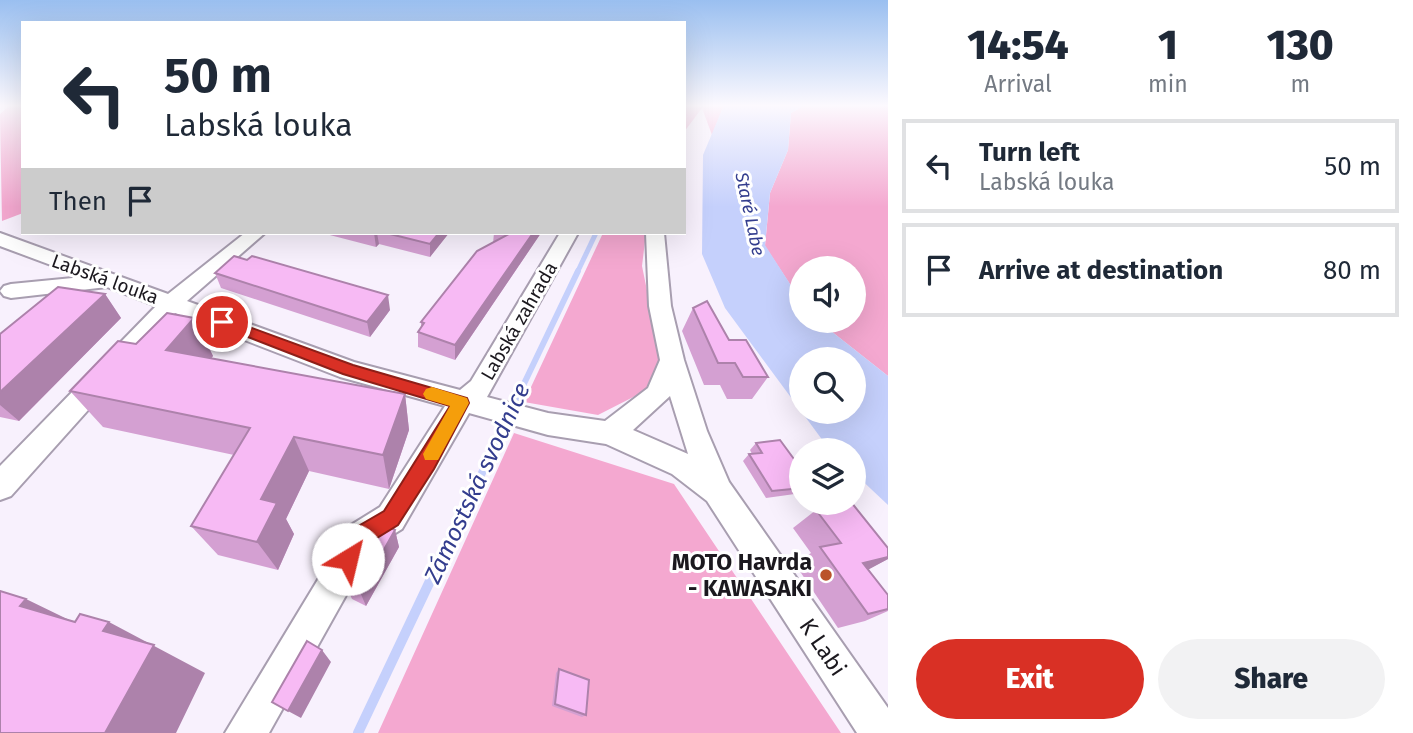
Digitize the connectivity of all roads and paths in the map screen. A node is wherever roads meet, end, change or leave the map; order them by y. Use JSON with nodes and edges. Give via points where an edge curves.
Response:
{"nodes":[{"id":1,"x":254,"y":235,"type":"edge"},
{"id":2,"x":568,"y":235,"type":"edge"},
{"id":3,"x":655,"y":235,"type":"edge"},
{"id":4,"x":0,"y":239,"type":"edge"},
{"id":5,"x":108,"y":281,"type":"junction"},
{"id":6,"x":11,"y":291,"type":"dead end"},
{"id":7,"x":172,"y":302,"type":"junction"},
{"id":8,"x":672,"y":360,"type":"junction"},
{"id":9,"x":461,"y":403,"type":"junction"},
{"id":10,"x":610,"y":433,"type":"junction"},
{"id":11,"x":0,"y":486,"type":"edge"},
{"id":12,"x":718,"y":491,"type":"junction"},
{"id":13,"x":246,"y":733,"type":"edge"},
{"id":14,"x":881,"y":733,"type":"edge"}],
"edges":[{"from":1,"to":7,"type":"street"},
{"from":2,"to":9,"type":"street","name":"Labská zahrada","via":[[480,388]]},
{"from":3,"to":8,"type":"street","name":"K Labi","via":[[660,306]]},
{"from":4,"to":5,"type":"street","name":"Labská louka"},
{"from":5,"to":6,"type":"street"},
{"from":5,"to":7,"type":"street","name":"Labská louka"},
{"from":7,"to":9,"type":"street","name":"Labská louka","via":[[349,370]]},
{"from":7,"to":11,"type":"street","name":"Labská louka"},
{"from":8,"to":10,"type":"street","via":[[658,394]]},
{"from":8,"to":12,"type":"street","name":"K Labi"},
{"from":9,"to":10,"type":"street","name":"Labská louka"},
{"from":9,"to":13,"type":"street","via":[[391,518],[362,536]]},
{"from":10,"to":12,"type":"street","name":"K Labi","via":[[682,465]]},
{"from":12,"to":14,"type":"street","name":"K Labi"}]}
